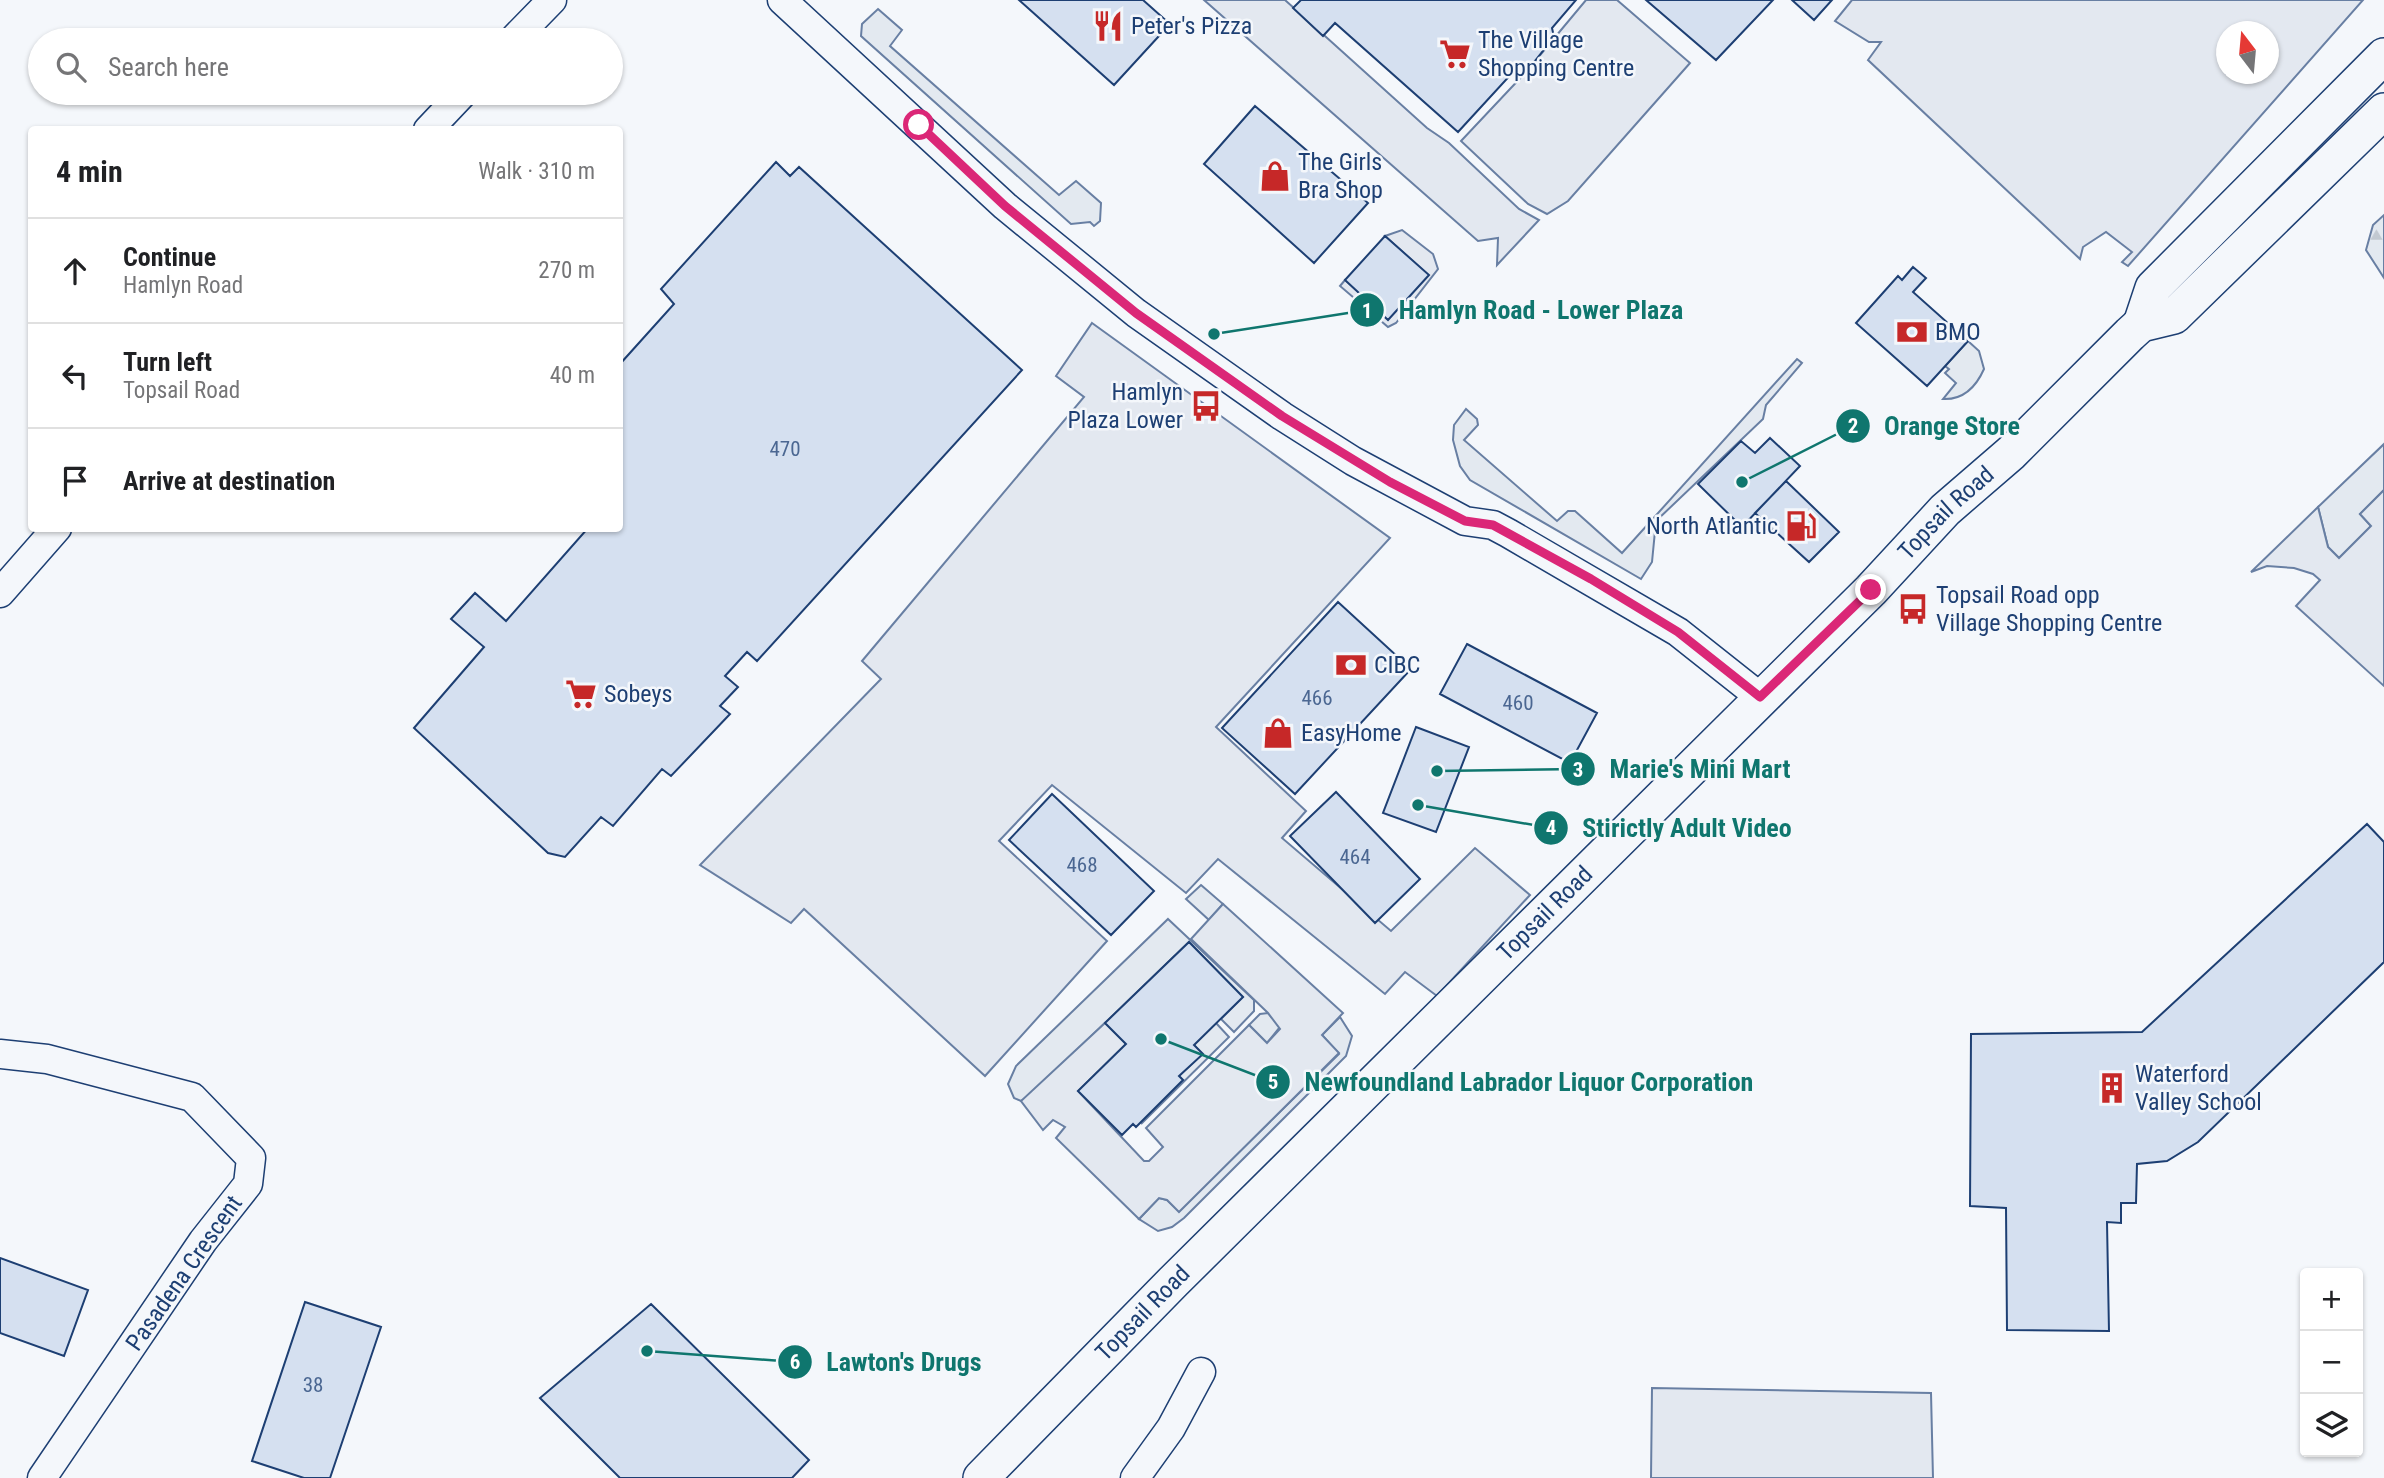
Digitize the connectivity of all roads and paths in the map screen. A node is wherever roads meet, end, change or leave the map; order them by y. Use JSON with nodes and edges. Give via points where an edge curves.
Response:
{"nodes":[{"id":1,"x":552,"y":0,"type":"edge"},
{"id":2,"x":782,"y":0,"type":"edge"},
{"id":3,"x":525,"y":28,"type":"edge"},
{"id":4,"x":2384,"y":56,"type":"edge"},
{"id":5,"x":452,"y":105,"type":"edge"},
{"id":6,"x":2384,"y":111,"type":"edge"},
{"id":7,"x":432,"y":126,"type":"edge"},
{"id":8,"x":2141,"y":324,"type":"junction"},
{"id":9,"x":53,"y":532,"type":"edge"},
{"id":10,"x":0,"y":593,"type":"edge"},
{"id":11,"x":1760,"y":697,"type":"junction"},
{"id":12,"x":0,"y":1054,"type":"edge"},
{"id":13,"x":1200,"y":1372,"type":"dead end"},
{"id":14,"x":41,"y":1478,"type":"edge"},
{"id":15,"x":981,"y":1478,"type":"edge"},
{"id":16,"x":1135,"y":1478,"type":"edge"}],
"edges":[{"from":1,"to":3,"type":"street"},
{"from":2,"to":11,"type":"street","via":[[1005,206],[1136,313],[1353,461],[1465,521],[1493,525],[1626,600],[1678,632]]},
{"from":4,"to":8,"type":"main road","name":"Topsail Road","via":[[2153,288]]},
{"from":5,"to":7,"type":"street"},
{"from":6,"to":8,"type":"main road","via":[[2174,316]]},
{"from":8,"to":11,"type":"main road","name":"Topsail Road","via":[[2011,453],[1945,510],[1871,590]]},
{"from":9,"to":10,"type":"street"},
{"from":11,"to":15,"type":"main road","name":"Topsail Road"},
{"from":12,"to":14,"type":"street","name":"Pasadena Crescent","via":[[47,1059],[192,1097],[251,1158],[248,1184],[203,1241]]},
{"from":13,"to":16,"type":"street","via":[[1171,1428]]}]}
